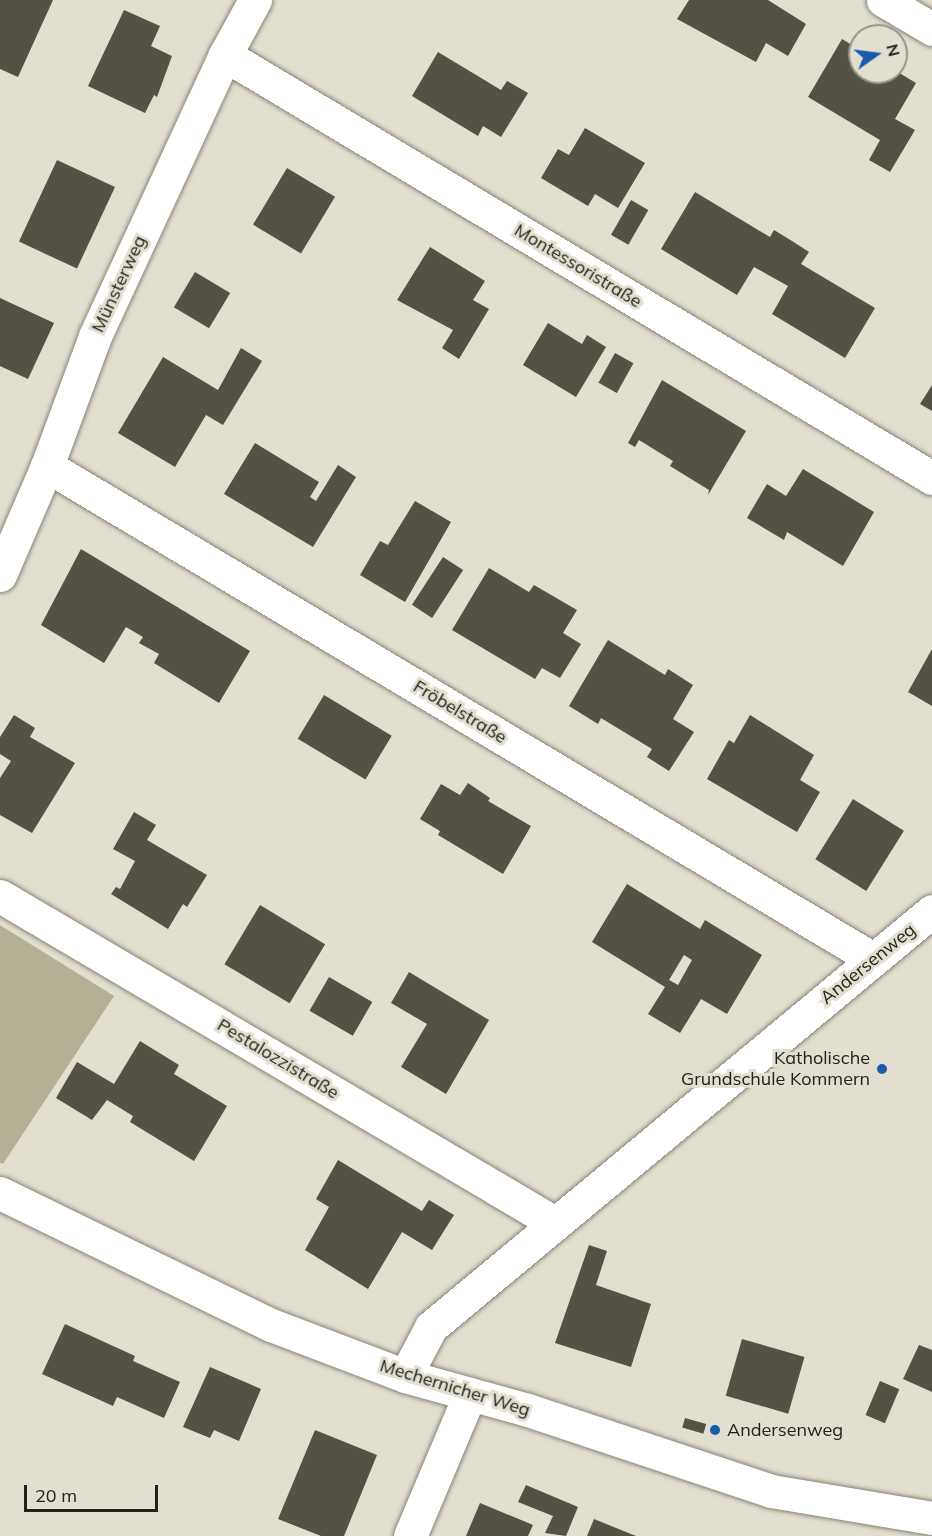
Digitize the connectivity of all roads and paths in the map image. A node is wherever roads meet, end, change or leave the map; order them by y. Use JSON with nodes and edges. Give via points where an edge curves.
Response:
{"nodes":[{"id":1,"x":255,"y":0,"type":"edge"},
{"id":2,"x":883,"y":0,"type":"edge"},
{"id":3,"x":932,"y":29,"type":"edge"},
{"id":4,"x":225,"y":55,"type":"junction"},
{"id":5,"x":47,"y":466,"type":"junction"},
{"id":6,"x":932,"y":478,"type":"edge"},
{"id":7,"x":0,"y":575,"type":"edge"},
{"id":8,"x":0,"y":896,"type":"edge"},
{"id":9,"x":932,"y":911,"type":"edge"},
{"id":10,"x":873,"y":959,"type":"junction"},
{"id":11,"x":0,"y":1193,"type":"edge"},
{"id":12,"x":555,"y":1223,"type":"junction"},
{"id":13,"x":405,"y":1376,"type":"junction"},
{"id":14,"x":470,"y":1394,"type":"junction"},
{"id":15,"x":932,"y":1518,"type":"edge"},
{"id":16,"x":410,"y":1536,"type":"edge"}],
"edges":[{"from":1,"to":4,"type":"street","name":"Münsterweg"},
{"from":2,"to":3,"type":"street"},
{"from":4,"to":5,"type":"street","name":"Münsterweg","via":[[95,336]]},
{"from":4,"to":6,"type":"street","name":"Montessoristraße"},
{"from":5,"to":7,"type":"street","name":"Münsterweg"},
{"from":5,"to":10,"type":"street","name":"Fröbelstraße"},
{"from":8,"to":12,"type":"street","name":"Pestalozzistraße"},
{"from":9,"to":10,"type":"street","name":"Andersenweg"},
{"from":10,"to":12,"type":"street","name":"Andersenweg"},
{"from":11,"to":13,"type":"street","name":"Mechernicher Weg","via":[[271,1325]]},
{"from":12,"to":13,"type":"street","name":"Andersenweg","via":[[431,1327]]},
{"from":13,"to":14,"type":"street","name":"Mechernicher Weg"},
{"from":14,"to":15,"type":"street","name":"Mechernicher Weg","via":[[771,1491]]},
{"from":14,"to":16,"type":"street"}]}
